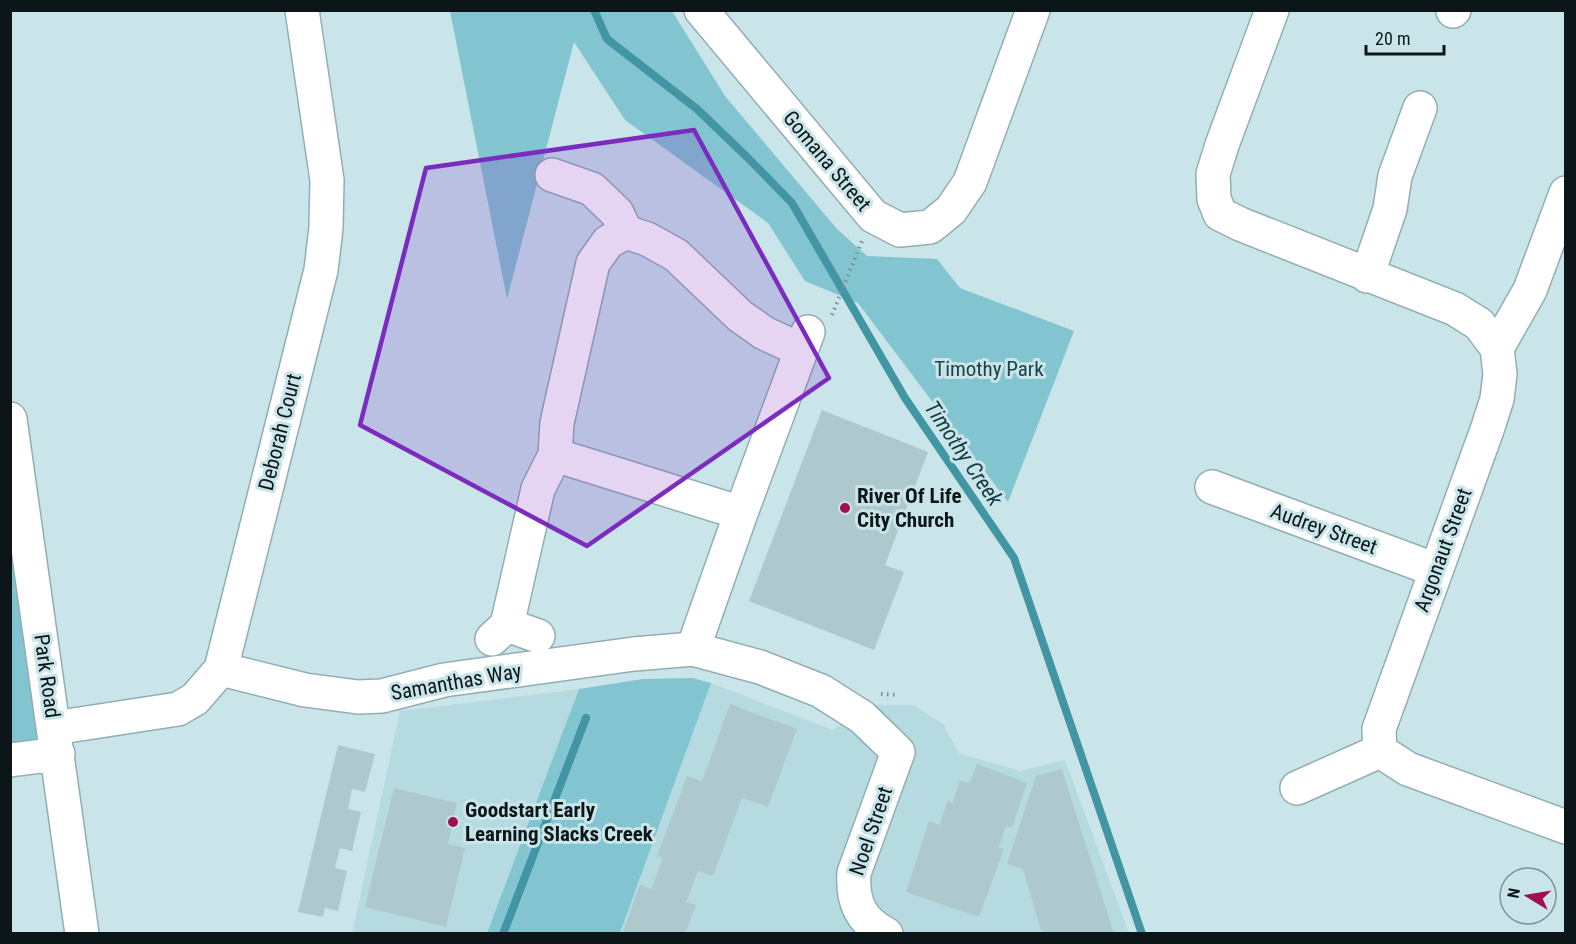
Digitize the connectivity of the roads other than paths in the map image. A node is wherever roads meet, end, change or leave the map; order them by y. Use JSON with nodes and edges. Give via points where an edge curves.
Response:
{"nodes":[{"id":1,"x":302,"y":10,"type":"edge"},
{"id":2,"x":701,"y":10,"type":"edge"},
{"id":3,"x":1033,"y":10,"type":"edge"},
{"id":4,"x":1272,"y":10,"type":"edge"},
{"id":5,"x":1420,"y":108,"type":"dead end"},
{"id":6,"x":552,"y":175,"type":"dead end"},
{"id":7,"x":1566,"y":194,"type":"edge"},
{"id":8,"x":626,"y":232,"type":"junction"},
{"id":9,"x":1367,"y":276,"type":"junction"},
{"id":10,"x":1497,"y":348,"type":"junction"},
{"id":11,"x":10,"y":419,"type":"edge"},
{"id":12,"x":555,"y":455,"type":"junction"},
{"id":13,"x":1212,"y":487,"type":"dead end"},
{"id":14,"x":741,"y":513,"type":"junction"},
{"id":15,"x":1436,"y":570,"type":"junction"},
{"id":16,"x":538,"y":636,"type":"dead end"},
{"id":17,"x":693,"y":649,"type":"junction"},
{"id":18,"x":221,"y":669,"type":"junction"},
{"id":19,"x":56,"y":741,"type":"junction"},
{"id":20,"x":1380,"y":751,"type":"junction"},
{"id":21,"x":898,"y":752,"type":"joint"},
{"id":22,"x":10,"y":760,"type":"edge"},
{"id":23,"x":1297,"y":788,"type":"dead end"},
{"id":24,"x":1566,"y":826,"type":"edge"},
{"id":25,"x":82,"y":933,"type":"edge"},
{"id":26,"x":886,"y":933,"type":"edge"}],
"edges":[{"from":1,"to":18,"type":"street","name":"Deborah Court","via":[[327,180],[321,270]]},
{"from":2,"to":3,"type":"street","name":"Gomana Street","via":[[873,216],[900,230],[930,227],[951,210],[970,182]]},
{"from":4,"to":9,"type":"street","via":[[1213,174],[1214,199],[1221,214],[1240,224]]},
{"from":5,"to":9,"type":"street","via":[[1395,176],[1390,208]]},
{"from":6,"to":8,"type":"street","via":[[592,189],[617,213]]},
{"from":7,"to":10,"type":"street","via":[[1530,290]]},
{"from":8,"to":12,"type":"street","via":[[608,242],[593,263],[557,423]]},
{"from":8,"to":14,"type":"street","via":[[676,255],[740,316],[764,333],[813,333]]},
{"from":9,"to":10,"type":"street","via":[[1455,309],[1479,324]]},
{"from":10,"to":15,"type":"street","name":"Argonaut Street","via":[[1497,399]]},
{"from":11,"to":19,"type":"street","name":"Park Road"},
{"from":12,"to":14,"type":"street"},
{"from":12,"to":16,"type":"street","via":[[538,489],[499,633]]},
{"from":13,"to":15,"type":"street","name":"Audrey Street"},
{"from":14,"to":17,"type":"street"},
{"from":15,"to":20,"type":"street","name":"Argonaut Street","via":[[1379,729]]},
{"from":17,"to":18,"type":"street","name":"Samanthas Way","via":[[444,680],[381,696],[358,697],[305,690]]},
{"from":17,"to":21,"type":"street","name":"Samanthas Way","via":[[760,667],[820,691],[862,717]]},
{"from":18,"to":19,"type":"street","name":"Deborah Court","via":[[195,699],[178,709]]},
{"from":19,"to":22,"type":"street","name":"Deborah Court"},
{"from":19,"to":25,"type":"street","name":"Park Road"},
{"from":20,"to":23,"type":"street"},
{"from":20,"to":24,"type":"street","via":[[1408,769]]},
{"from":21,"to":26,"type":"street","name":"Noel Street","via":[[853,885],[857,906],[872,926]]}]}
